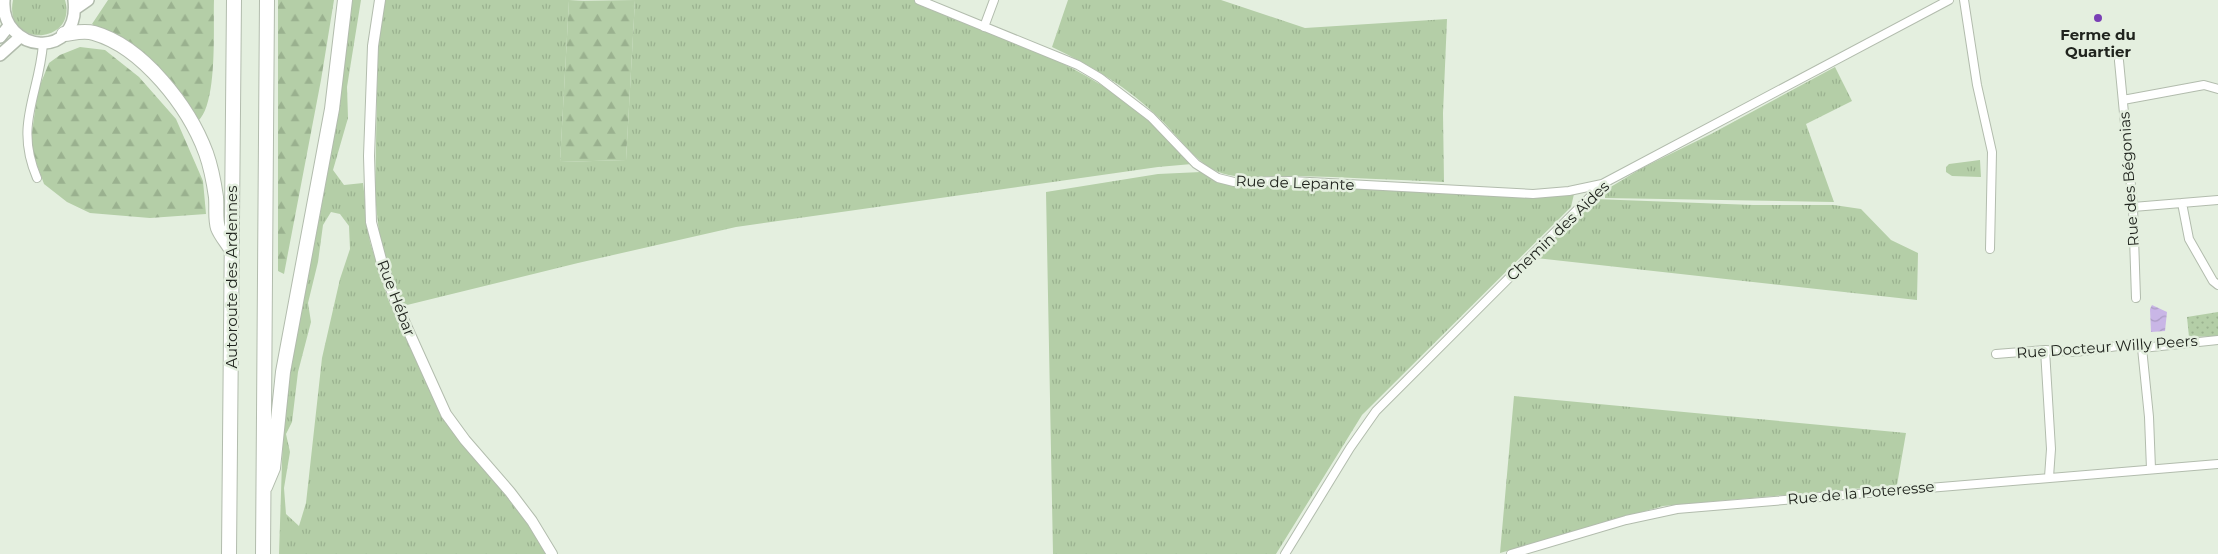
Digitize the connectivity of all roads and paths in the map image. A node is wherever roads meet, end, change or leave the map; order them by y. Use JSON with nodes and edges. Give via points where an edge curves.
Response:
{"nodes":[{"id":1,"x":4,"y":0,"type":"edge"},
{"id":2,"x":88,"y":0,"type":"edge"},
{"id":3,"x":234,"y":0,"type":"edge"},
{"id":4,"x":267,"y":0,"type":"edge"},
{"id":5,"x":345,"y":0,"type":"edge"},
{"id":6,"x":380,"y":0,"type":"edge"},
{"id":7,"x":919,"y":0,"type":"edge"},
{"id":8,"x":994,"y":0,"type":"edge"},
{"id":9,"x":1949,"y":0,"type":"edge"},
{"id":10,"x":1964,"y":0,"type":"edge"},
{"id":11,"x":75,"y":4,"type":"edge"},
{"id":12,"x":8,"y":27,"type":"junction"},
{"id":13,"x":984,"y":27,"type":"junction"},
{"id":14,"x":64,"y":34,"type":"junction"},
{"id":15,"x":0,"y":38,"type":"edge"},
{"id":16,"x":19,"y":38,"type":"junction"},
{"id":17,"x":43,"y":44,"type":"junction"},
{"id":18,"x":0,"y":55,"type":"edge"},
{"id":19,"x":2119,"y":61,"type":"dead end"},
{"id":20,"x":2218,"y":89,"type":"edge"},
{"id":21,"x":2123,"y":100,"type":"junction"},
{"id":22,"x":37,"y":178,"type":"dead end"},
{"id":23,"x":1604,"y":183,"type":"junction"},
{"id":24,"x":2218,"y":200,"type":"edge"},
{"id":25,"x":2182,"y":203,"type":"junction"},
{"id":26,"x":2133,"y":208,"type":"junction"},
{"id":27,"x":1990,"y":248,"type":"dead end"},
{"id":28,"x":232,"y":250,"type":"junction"},
{"id":29,"x":2218,"y":285,"type":"edge"},
{"id":30,"x":2136,"y":298,"type":"dead end"},
{"id":31,"x":2218,"y":340,"type":"edge"},
{"id":32,"x":2142,"y":348,"type":"junction"},
{"id":33,"x":2045,"y":350,"type":"junction"},
{"id":34,"x":1996,"y":354,"type":"dead end"},
{"id":35,"x":2218,"y":464,"type":"edge"},
{"id":36,"x":2151,"y":469,"type":"junction"},
{"id":37,"x":2050,"y":477,"type":"junction"},
{"id":38,"x":263,"y":493,"type":"junction"},
{"id":39,"x":229,"y":554,"type":"edge"},
{"id":40,"x":262,"y":554,"type":"edge"},
{"id":41,"x":552,"y":554,"type":"edge"},
{"id":42,"x":1285,"y":554,"type":"edge"},
{"id":43,"x":1511,"y":554,"type":"edge"}],
"edges":[{"from":1,"to":12,"type":"main road"},
{"from":2,"to":11,"type":"main road"},
{"from":3,"to":28,"type":"highway","name":"Autoroute des Ardennes"},
{"from":4,"to":38,"type":"highway"},
{"from":5,"to":38,"type":"highway","via":[[332,109],[283,372],[273,468]]},
{"from":6,"to":41,"type":"street","name":"Rue Hébar","via":[[373,46],[369,156],[371,222],[382,267],[446,414],[532,521]]},
{"from":7,"to":13,"type":"street","name":"Rue de Lepante"},
{"from":8,"to":13,"type":"street"},
{"from":9,"to":23,"type":"street","name":"Chemin des Aides"},
{"from":10,"to":27,"type":"street","via":[[1992,152]]},
{"from":11,"to":14,"type":"main road","via":[[70,27]]},
{"from":12,"to":15,"type":"main road"},
{"from":12,"to":16,"type":"main road"},
{"from":13,"to":23,"type":"street","name":"Rue de Lepante","via":[[1044,50],[1100,78],[1151,117],[1204,171],[1218,178],[1234,182],[1291,181],[1533,194],[1569,191]]},
{"from":14,"to":17,"type":"main road"},
{"from":14,"to":28,"type":"highway","via":[[93,33],[110,39],[131,53],[164,84],[190,121],[205,152],[216,197],[218,227]]},
{"from":16,"to":17,"type":"main road"},
{"from":16,"to":18,"type":"main road"},
{"from":17,"to":22,"type":"street","via":[[42,64],[31,97],[27,123],[27,145]]},
{"from":19,"to":21,"type":"street","name":"Rue des Bégonias"},
{"from":20,"to":21,"type":"street","via":[[2204,85]]},
{"from":21,"to":26,"type":"street","name":"Rue des Bégonias"},
{"from":23,"to":42,"type":"street","name":"Chemin des Aides","via":[[1376,411]]},
{"from":24,"to":25,"type":"street"},
{"from":25,"to":26,"type":"street"},
{"from":25,"to":29,"type":"street","via":[[2189,239]]},
{"from":26,"to":30,"type":"street","name":"Rue des Bégonias"},
{"from":28,"to":39,"type":"highway","name":"Autoroute des Ardennes"},
{"from":31,"to":32,"type":"street","name":"Rue Docteur Willy Peers"},
{"from":32,"to":33,"type":"street","name":"Rue Docteur Willy Peers","via":[[2139,343],[2074,352]]},
{"from":32,"to":36,"type":"street"},
{"from":33,"to":34,"type":"street","name":"Rue Docteur Willy Peers"},
{"from":33,"to":37,"type":"street"},
{"from":35,"to":36,"type":"street","name":"Rue de la Poteresse"},
{"from":36,"to":37,"type":"street","name":"Rue de la Poteresse"},
{"from":37,"to":43,"type":"street","name":"Rue de la Poteresse","via":[[1677,509],[1626,520]]},
{"from":38,"to":40,"type":"highway"}]}
